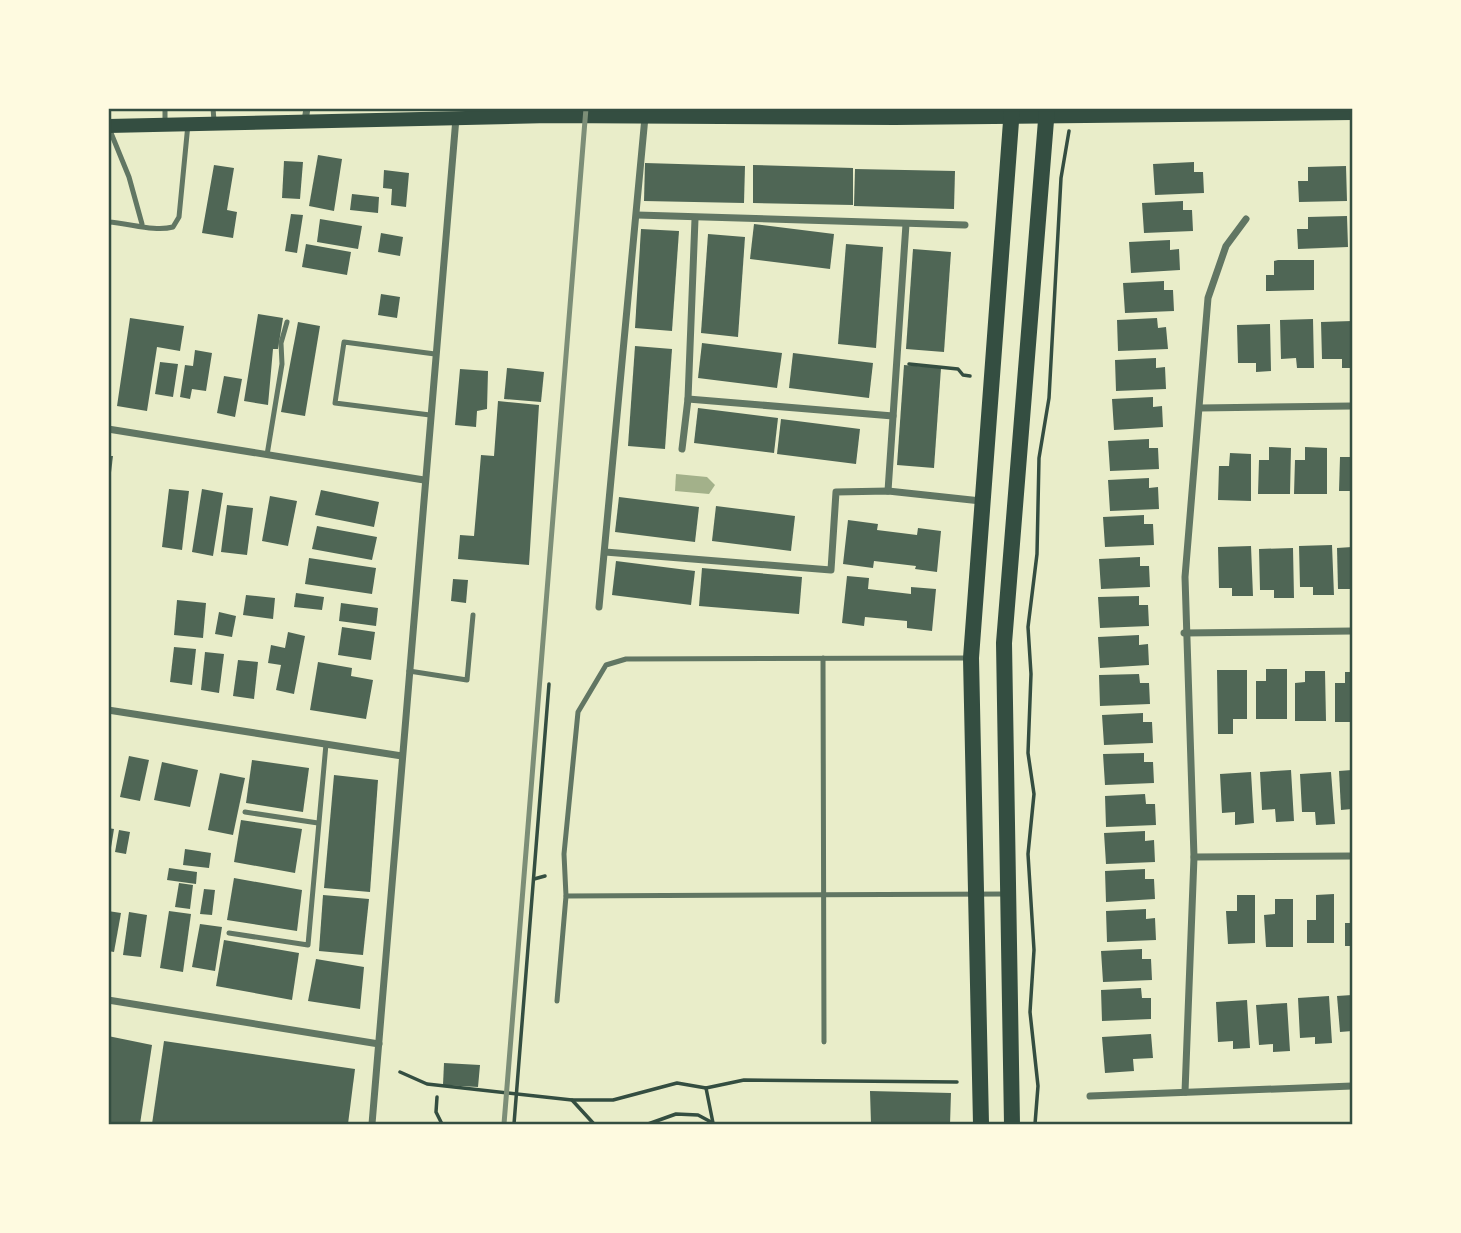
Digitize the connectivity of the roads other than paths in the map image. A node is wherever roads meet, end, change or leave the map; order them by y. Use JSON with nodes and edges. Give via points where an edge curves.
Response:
{"nodes":[{"id":1,"x":165,"y":108,"type":"edge"},
{"id":2,"x":213,"y":108,"type":"edge"},
{"id":3,"x":1047,"y":111,"type":"edge"},
{"id":4,"x":455,"y":113,"type":"edge"},
{"id":5,"x":1011,"y":113,"type":"edge"},
{"id":6,"x":1353,"y":113,"type":"edge"},
{"id":7,"x":306,"y":115,"type":"edge"},
{"id":8,"x":645,"y":117,"type":"junction"},
{"id":9,"x":188,"y":124,"type":"junction"},
{"id":10,"x":214,"y":124,"type":"junction"},
{"id":11,"x":165,"y":125,"type":"junction"},
{"id":12,"x":108,"y":127,"type":"edge"},
{"id":13,"x":637,"y":215,"type":"junction"},
{"id":14,"x":695,"y":219,"type":"junction"},
{"id":15,"x":1245,"y":219,"type":"dead end"},
{"id":16,"x":108,"y":222,"type":"edge"},
{"id":17,"x":142,"y":224,"type":"junction"},
{"id":18,"x":906,"y":224,"type":"junction"},
{"id":19,"x":965,"y":225,"type":"dead end"},
{"id":20,"x":287,"y":322,"type":"dead end"},
{"id":21,"x":435,"y":354,"type":"junction"},
{"id":22,"x":688,"y":399,"type":"junction"},
{"id":23,"x":1353,"y":406,"type":"edge"},
{"id":24,"x":1200,"y":408,"type":"junction"},
{"id":25,"x":430,"y":415,"type":"junction"},
{"id":26,"x":893,"y":416,"type":"junction"},
{"id":27,"x":108,"y":429,"type":"edge"},
{"id":28,"x":682,"y":449,"type":"dead end"},
{"id":29,"x":267,"y":455,"type":"junction"},
{"id":30,"x":424,"y":480,"type":"junction"},
{"id":31,"x":888,"y":491,"type":"junction"},
{"id":32,"x":982,"y":501,"type":"junction"},
{"id":33,"x":605,"y":552,"type":"junction"},
{"id":34,"x":599,"y":607,"type":"dead end"},
{"id":35,"x":473,"y":615,"type":"dead end"},
{"id":36,"x":1353,"y":631,"type":"edge"},
{"id":37,"x":1184,"y":633,"type":"junction"},
{"id":38,"x":823,"y":658,"type":"junction"},
{"id":39,"x":971,"y":658,"type":"junction"},
{"id":40,"x":409,"y":671,"type":"junction"},
{"id":41,"x":108,"y":710,"type":"edge"},
{"id":42,"x":326,"y":744,"type":"junction"},
{"id":43,"x":402,"y":756,"type":"junction"},
{"id":44,"x":245,"y":812,"type":"dead end"},
{"id":45,"x":318,"y":822,"type":"junction"},
{"id":46,"x":1353,"y":856,"type":"edge"},
{"id":47,"x":1194,"y":857,"type":"junction"},
{"id":48,"x":977,"y":894,"type":"junction"},
{"id":49,"x":1008,"y":894,"type":"junction"},
{"id":50,"x":566,"y":896,"type":"junction"},
{"id":51,"x":823,"y":896,"type":"junction"},
{"id":52,"x":229,"y":933,"type":"dead end"},
{"id":53,"x":108,"y":1000,"type":"edge"},
{"id":54,"x":557,"y":1000,"type":"dead end"},
{"id":55,"x":824,"y":1042,"type":"dead end"},
{"id":56,"x":379,"y":1044,"type":"junction"},
{"id":57,"x":1353,"y":1086,"type":"edge"},
{"id":58,"x":1185,"y":1092,"type":"junction"},
{"id":59,"x":1090,"y":1096,"type":"dead end"},
{"id":60,"x":372,"y":1125,"type":"edge"},
{"id":61,"x":981,"y":1125,"type":"edge"},
{"id":62,"x":1012,"y":1125,"type":"edge"}],
"edges":[{"from":1,"to":11,"type":"lane"},
{"from":2,"to":10,"type":"lane"},
{"from":3,"to":5,"type":"main road"},
{"from":3,"to":6,"type":"main road"},
{"from":3,"to":49,"type":"main road","via":[[1004,643]]},
{"from":4,"to":7,"type":"main road"},
{"from":4,"to":8,"type":"main road"},
{"from":4,"to":21,"type":"street"},
{"from":5,"to":8,"type":"main road"},
{"from":5,"to":32,"type":"main road"},
{"from":7,"to":10,"type":"main road"},
{"from":8,"to":13,"type":"street"},
{"from":9,"to":10,"type":"main road"},
{"from":9,"to":11,"type":"main road"},
{"from":9,"to":17,"type":"lane","via":[[179,217],[173,227],[162,230]]},
{"from":11,"to":12,"type":"main road"},
{"from":12,"to":17,"type":"lane"},
{"from":13,"to":14,"type":"street"},
{"from":13,"to":33,"type":"street"},
{"from":14,"to":18,"type":"street"},
{"from":14,"to":22,"type":"street"},
{"from":15,"to":24,"type":"street","via":[[1226,246],[1208,298]]},
{"from":16,"to":17,"type":"lane"},
{"from":18,"to":19,"type":"street"},
{"from":18,"to":26,"type":"street"},
{"from":20,"to":29,"type":"lane"},
{"from":21,"to":25,"type":"street"},
{"from":21,"to":25,"type":"lane","via":[[344,342],[335,403]]},
{"from":22,"to":26,"type":"street"},
{"from":22,"to":28,"type":"street"},
{"from":23,"to":24,"type":"street"},
{"from":24,"to":37,"type":"street"},
{"from":25,"to":30,"type":"street"},
{"from":26,"to":31,"type":"street"},
{"from":27,"to":29,"type":"street"},
{"from":29,"to":30,"type":"street"},
{"from":30,"to":40,"type":"street"},
{"from":31,"to":32,"type":"street"},
{"from":31,"to":33,"type":"street","via":[[836,492],[831,570]]},
{"from":32,"to":39,"type":"main road"},
{"from":33,"to":34,"type":"street"},
{"from":35,"to":40,"type":"lane","via":[[467,680]]},
{"from":36,"to":37,"type":"street"},
{"from":37,"to":47,"type":"street"},
{"from":38,"to":39,"type":"lane"},
{"from":38,"to":50,"type":"lane","via":[[626,659],[606,665],[578,712],[564,854]]},
{"from":38,"to":51,"type":"lane"},
{"from":39,"to":48,"type":"main road"},
{"from":40,"to":43,"type":"street"},
{"from":41,"to":42,"type":"street"},
{"from":42,"to":43,"type":"street"},
{"from":42,"to":45,"type":"lane"},
{"from":43,"to":56,"type":"street"},
{"from":44,"to":45,"type":"lane"},
{"from":45,"to":52,"type":"lane","via":[[308,945]]},
{"from":46,"to":47,"type":"street"},
{"from":47,"to":58,"type":"street"},
{"from":48,"to":49,"type":"lane"},
{"from":48,"to":51,"type":"lane"},
{"from":48,"to":61,"type":"main road"},
{"from":49,"to":62,"type":"main road"},
{"from":50,"to":51,"type":"lane"},
{"from":50,"to":54,"type":"lane"},
{"from":51,"to":55,"type":"lane"},
{"from":53,"to":56,"type":"street"},
{"from":56,"to":60,"type":"street"},
{"from":57,"to":58,"type":"street"},
{"from":58,"to":59,"type":"street"}]}
